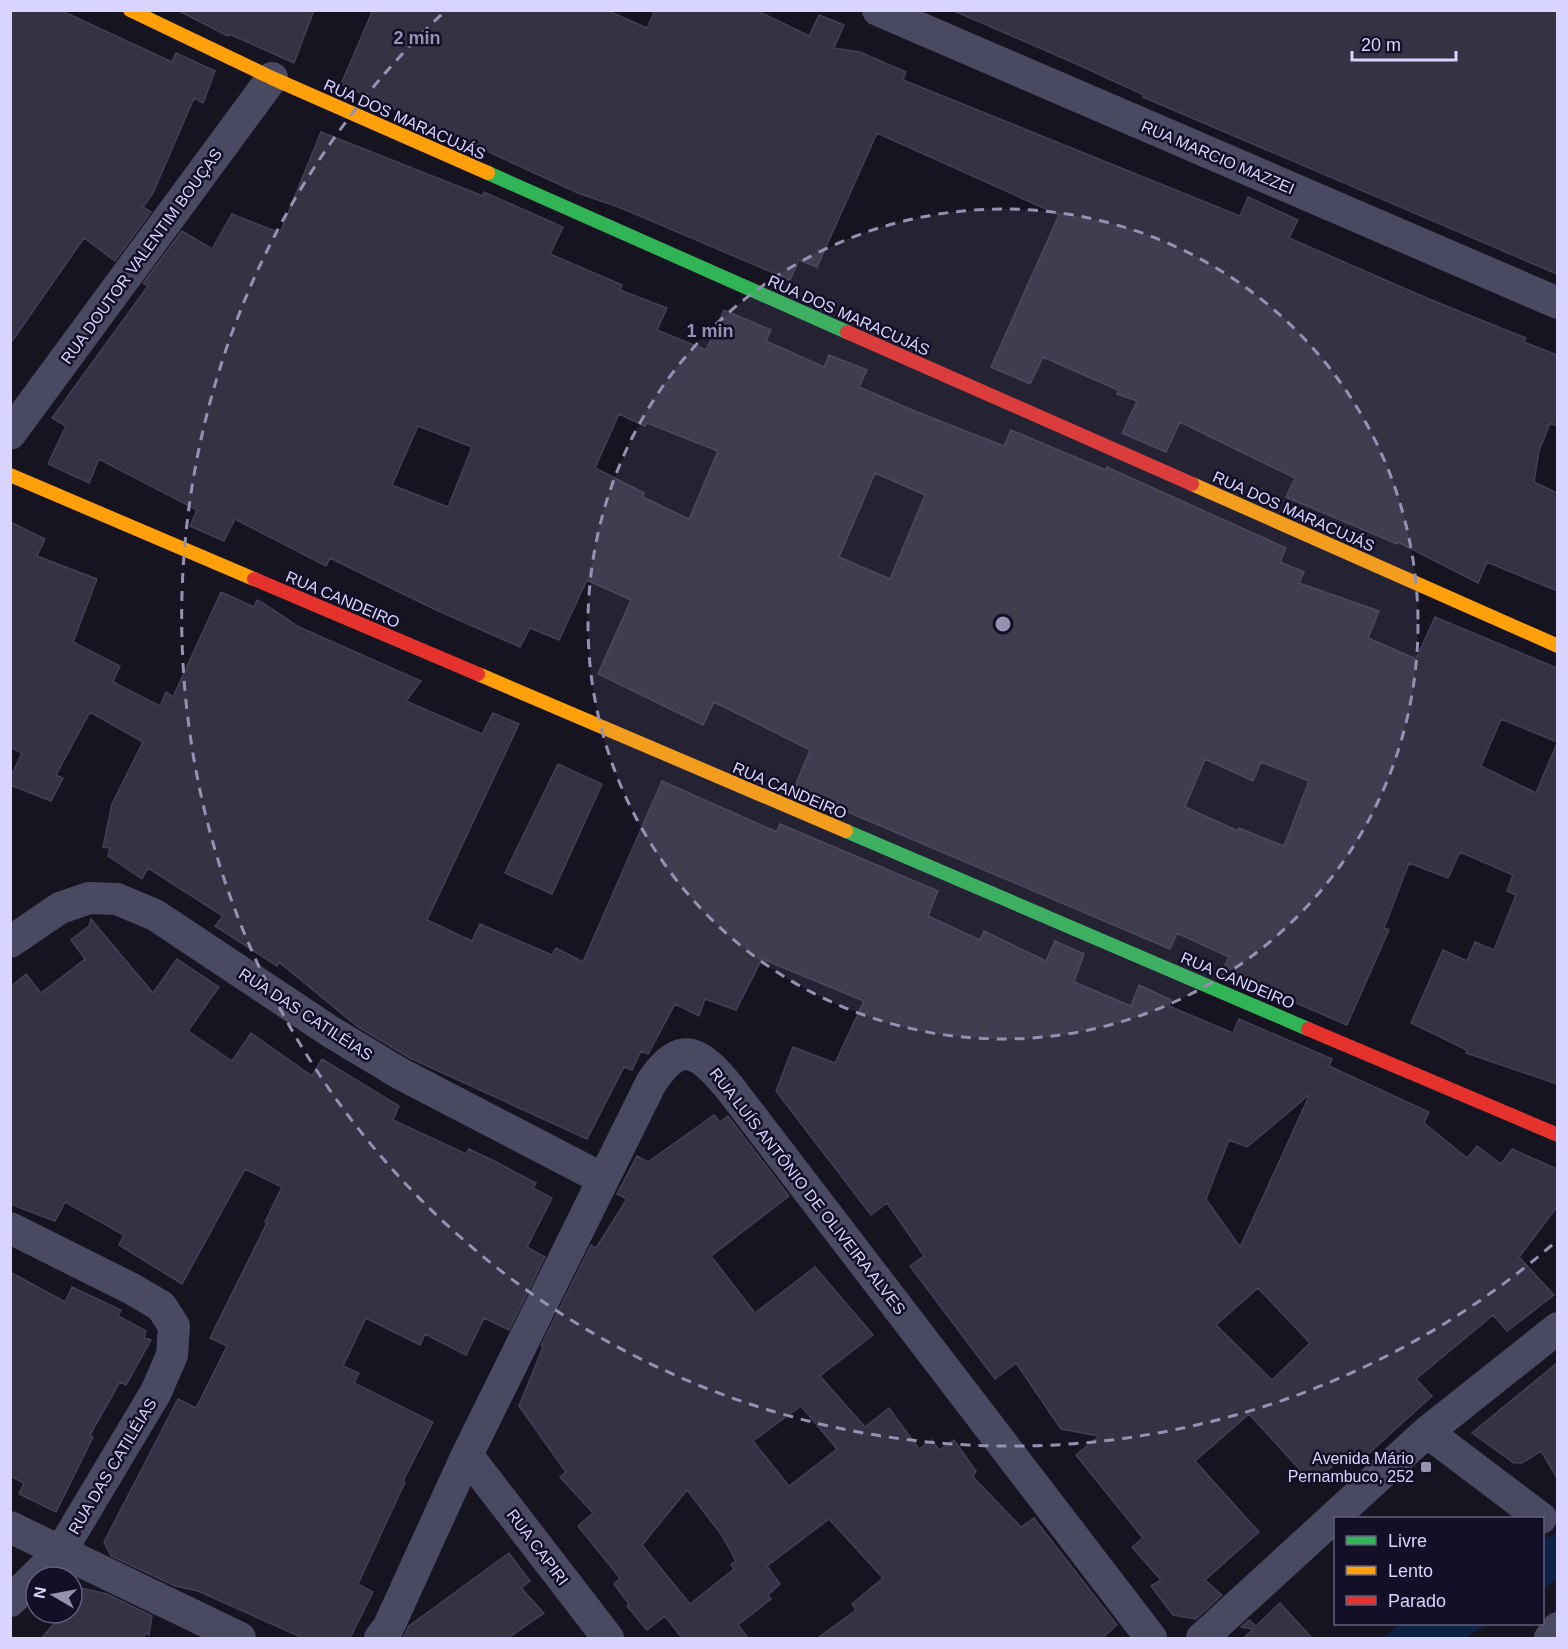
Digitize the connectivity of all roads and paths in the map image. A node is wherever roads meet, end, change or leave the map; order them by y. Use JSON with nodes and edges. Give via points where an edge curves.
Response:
{"nodes":[{"id":1,"x":130,"y":10,"type":"edge"},
{"id":2,"x":878,"y":10,"type":"edge"},
{"id":3,"x":272,"y":78,"type":"junction"},
{"id":4,"x":1557,"y":303,"type":"edge"},
{"id":5,"x":10,"y":434,"type":"edge"},
{"id":6,"x":10,"y":475,"type":"edge"},
{"id":7,"x":1557,"y":646,"type":"edge"},
{"id":8,"x":10,"y":942,"type":"edge"},
{"id":9,"x":1557,"y":1134,"type":"edge"},
{"id":10,"x":603,"y":1179,"type":"junction"},
{"id":11,"x":10,"y":1228,"type":"edge"},
{"id":12,"x":1557,"y":1328,"type":"edge"},
{"id":13,"x":1426,"y":1432,"type":"junction"},
{"id":14,"x":467,"y":1455,"type":"junction"},
{"id":15,"x":1538,"y":1517,"type":"edge"},
{"id":16,"x":10,"y":1527,"type":"edge"},
{"id":17,"x":61,"y":1551,"type":"junction"},
{"id":18,"x":10,"y":1601,"type":"edge"},
{"id":19,"x":1557,"y":1628,"type":"edge"},
{"id":20,"x":240,"y":1638,"type":"edge"},
{"id":21,"x":380,"y":1638,"type":"edge"},
{"id":22,"x":608,"y":1638,"type":"edge"},
{"id":23,"x":1152,"y":1638,"type":"edge"},
{"id":24,"x":1202,"y":1638,"type":"edge"},
{"id":25,"x":1550,"y":1638,"type":"edge"}],
"edges":[{"from":1,"to":3,"type":"street","name":"RUA DOS MARACUJÁS"},
{"from":2,"to":4,"type":"street","name":"RUA MARCIO MAZZEI"},
{"from":3,"to":5,"type":"street","name":"RUA DOUTOR VALENTIM BOUÇAS"},
{"from":3,"to":7,"type":"street","name":"RUA DOS MARACUJÁS"},
{"from":6,"to":9,"type":"street","name":"RUA CANDEIRO"},
{"from":8,"to":10,"type":"street","name":"RUA DAS CATILÉIAS","via":[[60,908],[89,898],[117,899],[155,915],[401,1074]]},
{"from":10,"to":14,"type":"street","name":"RUA LUÍS ANTÔNIO DE OLIVEIRA ALVES"},
{"from":10,"to":23,"type":"street","name":"RUA LUÍS ANTÔNIO DE OLIVEIRA ALVES","via":[[664,1064],[677,1054],[705,1061],[798,1175]]},
{"from":11,"to":17,"type":"street","name":"RUA DAS CATILÉIAS","via":[[161,1306],[174,1326],[172,1355],[156,1392]]},
{"from":12,"to":13,"type":"street"},
{"from":13,"to":15,"type":"street"},
{"from":13,"to":24,"type":"street"},
{"from":14,"to":21,"type":"street","name":"RUA LUÍS ANTÔNIO DE OLIVEIRA ALVES"},
{"from":14,"to":22,"type":"street","name":"RUA CAPIRI"},
{"from":16,"to":17,"type":"street"},
{"from":17,"to":18,"type":"street","name":"RUA DAS CATILÉIAS"},
{"from":17,"to":20,"type":"street"},
{"from":19,"to":25,"type":"street"}]}
